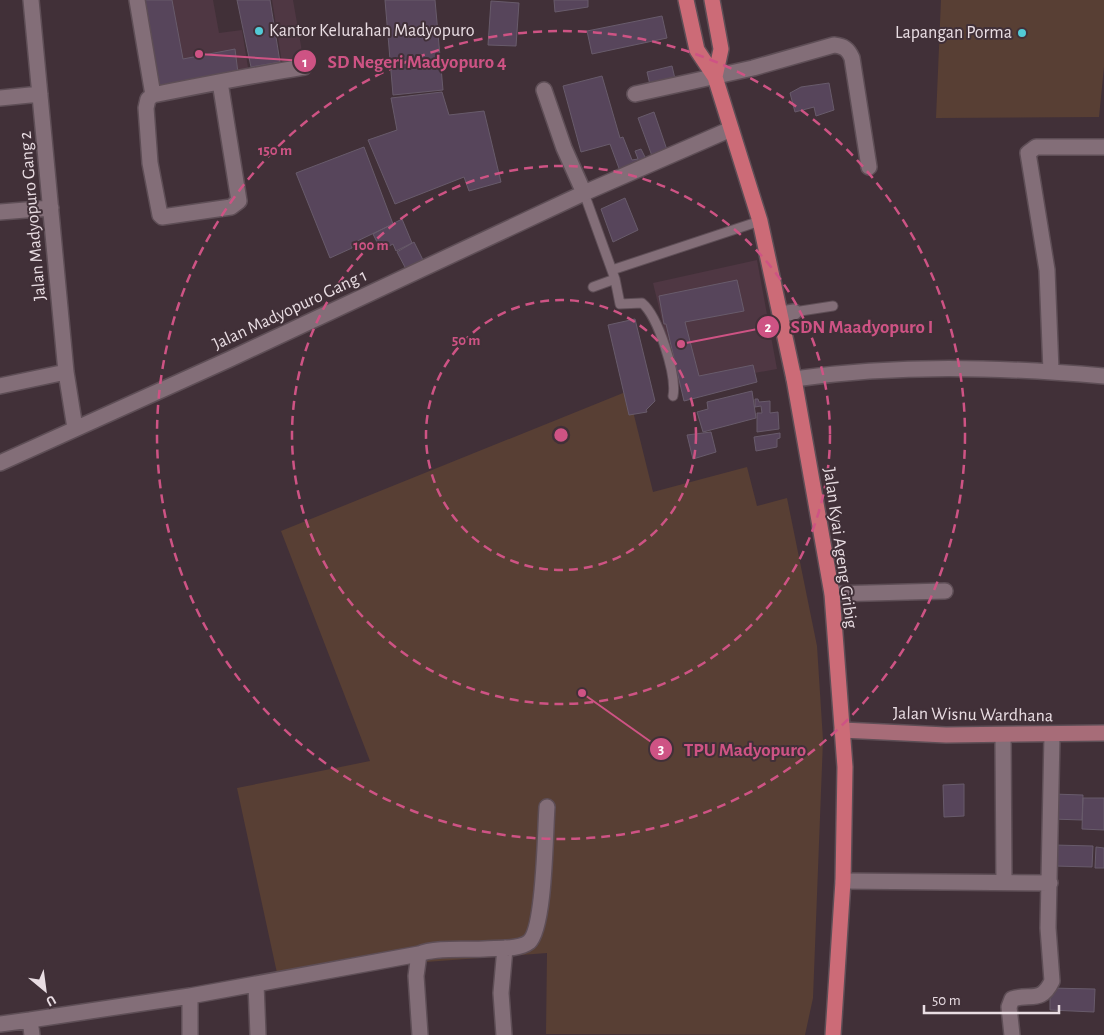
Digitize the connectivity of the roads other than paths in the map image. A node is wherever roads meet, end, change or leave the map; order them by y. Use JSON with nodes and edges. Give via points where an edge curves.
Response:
{"nodes":[{"id":1,"x":31,"y":0,"type":"edge"},
{"id":2,"x":136,"y":0,"type":"edge"},
{"id":3,"x":686,"y":0,"type":"edge"},
{"id":4,"x":712,"y":0,"type":"edge"},
{"id":5,"x":304,"y":67,"type":"dead end"},
{"id":6,"x":715,"y":77,"type":"junction"},
{"id":7,"x":220,"y":82,"type":"junction"},
{"id":8,"x":544,"y":90,"type":"dead end"},
{"id":9,"x":40,"y":94,"type":"junction"},
{"id":10,"x":635,"y":94,"type":"dead end"},
{"id":11,"x":153,"y":95,"type":"junction"},
{"id":12,"x":0,"y":98,"type":"edge"},
{"id":13,"x":731,"y":128,"type":"junction"},
{"id":14,"x":1104,"y":147,"type":"edge"},
{"id":15,"x":869,"y":167,"type":"dead end"},
{"id":16,"x":584,"y":193,"type":"junction"},
{"id":17,"x":51,"y":208,"type":"junction"},
{"id":18,"x":0,"y":212,"type":"edge"},
{"id":19,"x":760,"y":221,"type":"junction"},
{"id":20,"x":612,"y":270,"type":"junction"},
{"id":21,"x":615,"y":279,"type":"junction"},
{"id":22,"x":593,"y":287,"type":"dead end"},
{"id":23,"x":833,"y":306,"type":"dead end"},
{"id":24,"x":787,"y":313,"type":"junction"},
{"id":25,"x":1051,"y":371,"type":"junction"},
{"id":26,"x":66,"y":372,"type":"junction"},
{"id":27,"x":1104,"y":376,"type":"edge"},
{"id":28,"x":794,"y":379,"type":"junction"},
{"id":29,"x":0,"y":386,"type":"edge"},
{"id":30,"x":673,"y":396,"type":"dead end"},
{"id":31,"x":75,"y":428,"type":"junction"},
{"id":32,"x":0,"y":463,"type":"edge"},
{"id":33,"x":945,"y":591,"type":"dead end"},
{"id":34,"x":832,"y":594,"type":"junction"},
{"id":35,"x":842,"y":730,"type":"junction"},
{"id":36,"x":1104,"y":734,"type":"edge"},
{"id":37,"x":1004,"y":736,"type":"junction"},
{"id":38,"x":1052,"y":736,"type":"junction"},
{"id":39,"x":547,"y":807,"type":"dead end"},
{"id":40,"x":843,"y":881,"type":"junction"},
{"id":41,"x":1004,"y":882,"type":"junction"},
{"id":42,"x":1050,"y":883,"type":"junction"},
{"id":43,"x":505,"y":948,"type":"junction"},
{"id":44,"x":419,"y":954,"type":"junction"},
{"id":45,"x":256,"y":984,"type":"junction"},
{"id":46,"x":191,"y":998,"type":"junction"},
{"id":47,"x":0,"y":1024,"type":"edge"},
{"id":48,"x":31,"y":1027,"type":"edge"},
{"id":49,"x":190,"y":1035,"type":"edge"},
{"id":50,"x":258,"y":1035,"type":"edge"},
{"id":51,"x":420,"y":1035,"type":"edge"},
{"id":52,"x":504,"y":1035,"type":"edge"},
{"id":53,"x":833,"y":1035,"type":"edge"},
{"id":54,"x":1012,"y":1035,"type":"edge"}],
"edges":[{"from":1,"to":9,"type":"street","name":"Jalan Madyopuro Gang 2"},
{"from":2,"to":11,"type":"street"},
{"from":3,"to":6,"type":"main road","name":"Jalan Kyai Ageng Gribig","via":[[697,50]]},
{"from":4,"to":6,"type":"main road","name":"Jalan Kyai Ageng Gribig","via":[[721,49]]},
{"from":5,"to":7,"type":"street"},
{"from":6,"to":10,"type":"street"},
{"from":6,"to":13,"type":"main road","name":"Jalan Kyai Ageng Gribig"},
{"from":6,"to":15,"type":"street","via":[[841,45],[852,58]]},
{"from":7,"to":11,"type":"street"},
{"from":7,"to":11,"type":"street","via":[[238,201],[231,207],[160,215],[150,163],[146,108],[148,99]]},
{"from":8,"to":16,"type":"street"},
{"from":9,"to":12,"type":"street"},
{"from":9,"to":17,"type":"street","name":"Jalan Madyopuro Gang 2"},
{"from":13,"to":16,"type":"street","name":"Jalan Madyopuro Gang 1"},
{"from":13,"to":19,"type":"main road","name":"Jalan Kyai Ageng Gribig"},
{"from":14,"to":25,"type":"street","via":[[1036,147],[1028,153],[1048,270]]},
{"from":16,"to":20,"type":"lane"},
{"from":16,"to":31,"type":"street","name":"Jalan Madyopuro Gang 1"},
{"from":17,"to":18,"type":"street"},
{"from":17,"to":26,"type":"street","name":"Jalan Madyopuro Gang 2"},
{"from":19,"to":20,"type":"lane"},
{"from":19,"to":24,"type":"main road","name":"Jalan Kyai Ageng Gribig"},
{"from":20,"to":21,"type":"lane"},
{"from":21,"to":22,"type":"lane"},
{"from":21,"to":30,"type":"lane","via":[[620,304],[642,302],[649,309],[667,354],[674,381]]},
{"from":23,"to":24,"type":"lane"},
{"from":24,"to":28,"type":"main road","name":"Jalan Kyai Ageng Gribig"},
{"from":25,"to":27,"type":"street"},
{"from":25,"to":28,"type":"street","via":[[922,367]]},
{"from":26,"to":29,"type":"street"},
{"from":26,"to":31,"type":"street","name":"Jalan Madyopuro Gang 2"},
{"from":28,"to":34,"type":"main road","name":"Jalan Kyai Ageng Gribig"},
{"from":31,"to":32,"type":"street","name":"Jalan Madyopuro Gang 1"},
{"from":33,"to":34,"type":"street"},
{"from":34,"to":35,"type":"main road","name":"Jalan Kyai Ageng Gribig"},
{"from":35,"to":37,"type":"street","name":"Jalan Wisnu Wardhana"},
{"from":35,"to":40,"type":"main road","name":"Jalan Kyai Ageng Gribig"},
{"from":36,"to":38,"type":"street","name":"Jalan Wisnu Wardhana"},
{"from":37,"to":38,"type":"street","name":"Jalan Wisnu Wardhana"},
{"from":37,"to":41,"type":"street"},
{"from":38,"to":42,"type":"street"},
{"from":39,"to":43,"type":"street","via":[[538,924],[533,938],[527,943]]},
{"from":40,"to":41,"type":"street"},
{"from":40,"to":53,"type":"main road","name":"Jalan Kyai Ageng Gribig"},
{"from":41,"to":42,"type":"street"},
{"from":42,"to":54,"type":"street","via":[[1048,928],[1052,980],[1038,997],[1012,999],[1009,1006]]},
{"from":43,"to":44,"type":"street"},
{"from":43,"to":52,"type":"street","via":[[501,993]]},
{"from":44,"to":45,"type":"street"},
{"from":44,"to":51,"type":"street","via":[[416,976]]},
{"from":45,"to":46,"type":"street"},
{"from":45,"to":50,"type":"street"},
{"from":46,"to":48,"type":"street"},
{"from":46,"to":49,"type":"street"},
{"from":47,"to":48,"type":"street"}]}
